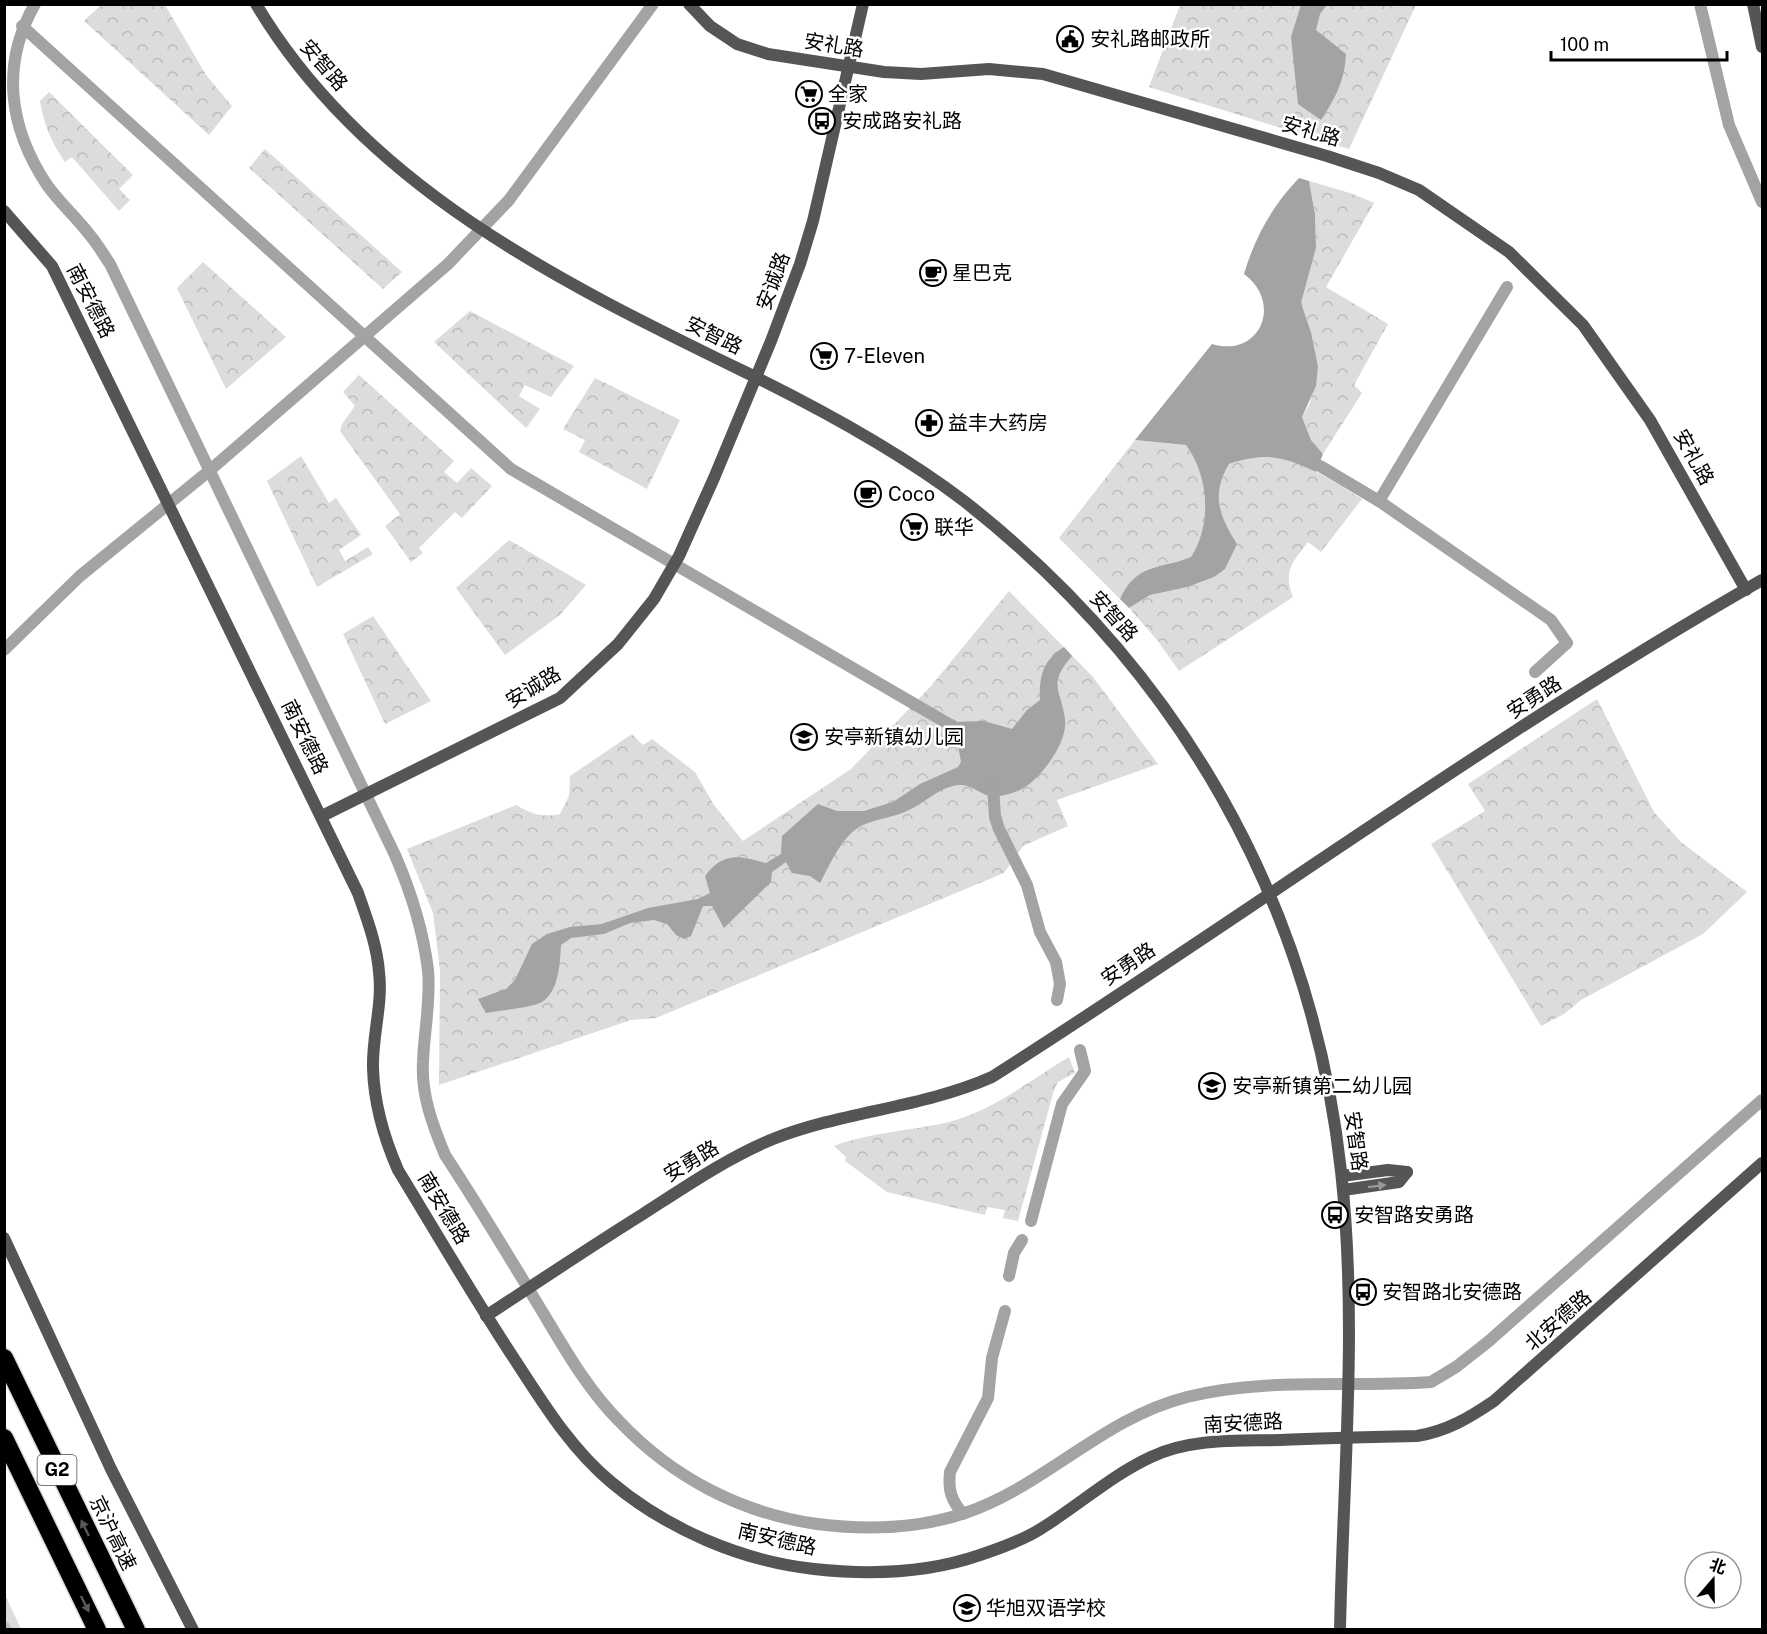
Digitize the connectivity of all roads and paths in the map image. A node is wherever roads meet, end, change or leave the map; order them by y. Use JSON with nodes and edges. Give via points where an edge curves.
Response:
{"nodes":[{"id":1,"x":256,"y":4,"type":"edge"},
{"id":2,"x":689,"y":4,"type":"edge"},
{"id":3,"x":863,"y":4,"type":"edge"},
{"id":4,"x":1753,"y":4,"type":"edge"},
{"id":5,"x":1762,"y":47,"type":"edge"},
{"id":6,"x":849,"y":68,"type":"junction"},
{"id":7,"x":4,"y":211,"type":"edge"},
{"id":8,"x":755,"y":377,"type":"junction"},
{"id":9,"x":1762,"y":580,"type":"edge"},
{"id":10,"x":1746,"y":590,"type":"junction"},
{"id":11,"x":322,"y":816,"type":"junction"},
{"id":12,"x":1270,"y":892,"type":"junction"},
{"id":13,"x":1762,"y":1163,"type":"edge"},
{"id":14,"x":1342,"y":1176,"type":"junction"},
{"id":15,"x":1343,"y":1190,"type":"junction"},
{"id":16,"x":4,"y":1238,"type":"edge"},
{"id":17,"x":486,"y":1316,"type":"junction"},
{"id":18,"x":4,"y":1359,"type":"edge"},
{"id":19,"x":4,"y":1438,"type":"edge"},
{"id":20,"x":1347,"y":1438,"type":"junction"},
{"id":21,"x":98,"y":1629,"type":"edge"},
{"id":22,"x":136,"y":1629,"type":"edge"},
{"id":23,"x":193,"y":1629,"type":"edge"},
{"id":24,"x":1340,"y":1629,"type":"edge"}],
"edges":[{"from":1,"to":8,"type":"street","name":"安智路","via":[[301,72],[342,116],[403,172],[472,224],[615,309]]},
{"from":2,"to":6,"type":"street","name":"安礼路","via":[[710,26],[737,44],[768,54]]},
{"from":3,"to":6,"type":"street","name":"安诚路"},
{"from":4,"to":5,"type":"street"},
{"from":6,"to":8,"type":"street","name":"安诚路","via":[[813,221],[776,330]]},
{"from":6,"to":10,"type":"street","name":"安礼路","via":[[921,74],[988,69],[1043,74],[1327,156],[1419,190],[1509,252],[1583,325],[1650,420]]},
{"from":7,"to":11,"type":"street","name":"南安德路","via":[[52,267]]},
{"from":8,"to":11,"type":"street","name":"安诚路","via":[[679,556],[636,624],[618,644],[560,698]]},
{"from":8,"to":12,"type":"street","name":"安智路","via":[[907,462],[960,499],[1044,570],[1109,638],[1186,735],[1251,848]]},
{"from":9,"to":10,"type":"street","name":"安勇路"},
{"from":10,"to":12,"type":"street","name":"安勇路","via":[[1640,652]]},
{"from":11,"to":17,"type":"street","name":"南安德路","via":[[358,893],[376,948],[379,994],[373,1068],[387,1144],[398,1170]]},
{"from":12,"to":14,"type":"street","name":"安智路","via":[[1287,934],[1322,1051]]},
{"from":12,"to":17,"type":"street","name":"安勇路","via":[[992,1077],[935,1097],[838,1118],[754,1148],[704,1175]]},
{"from":13,"to":20,"type":"street","name":"北安德路","via":[[1524,1375],[1473,1415],[1439,1432]]},
{"from":14,"to":15,"type":"street","name":"安智路"},
{"from":15,"to":14,"type":"street","one_way":true,"via":[[1398,1182],[1407,1172],[1388,1170]]},
{"from":15,"to":20,"type":"street","name":"安智路","via":[[1350,1311]]},
{"from":16,"to":23,"type":"street","via":[[111,1469]]},
{"from":17,"to":20,"type":"street","name":"南安德路","via":[[546,1409],[610,1482],[672,1524],[706,1540],[794,1567],[884,1572],[975,1557],[1040,1530],[1120,1474],[1180,1447]]},
{"from":22,"to":18,"type":"highway","name":"京沪高速","number":"G2","one_way":true},
{"from":19,"to":21,"type":"highway","number":"G2","one_way":true},
{"from":20,"to":24,"type":"street","name":"安智路"}]}
